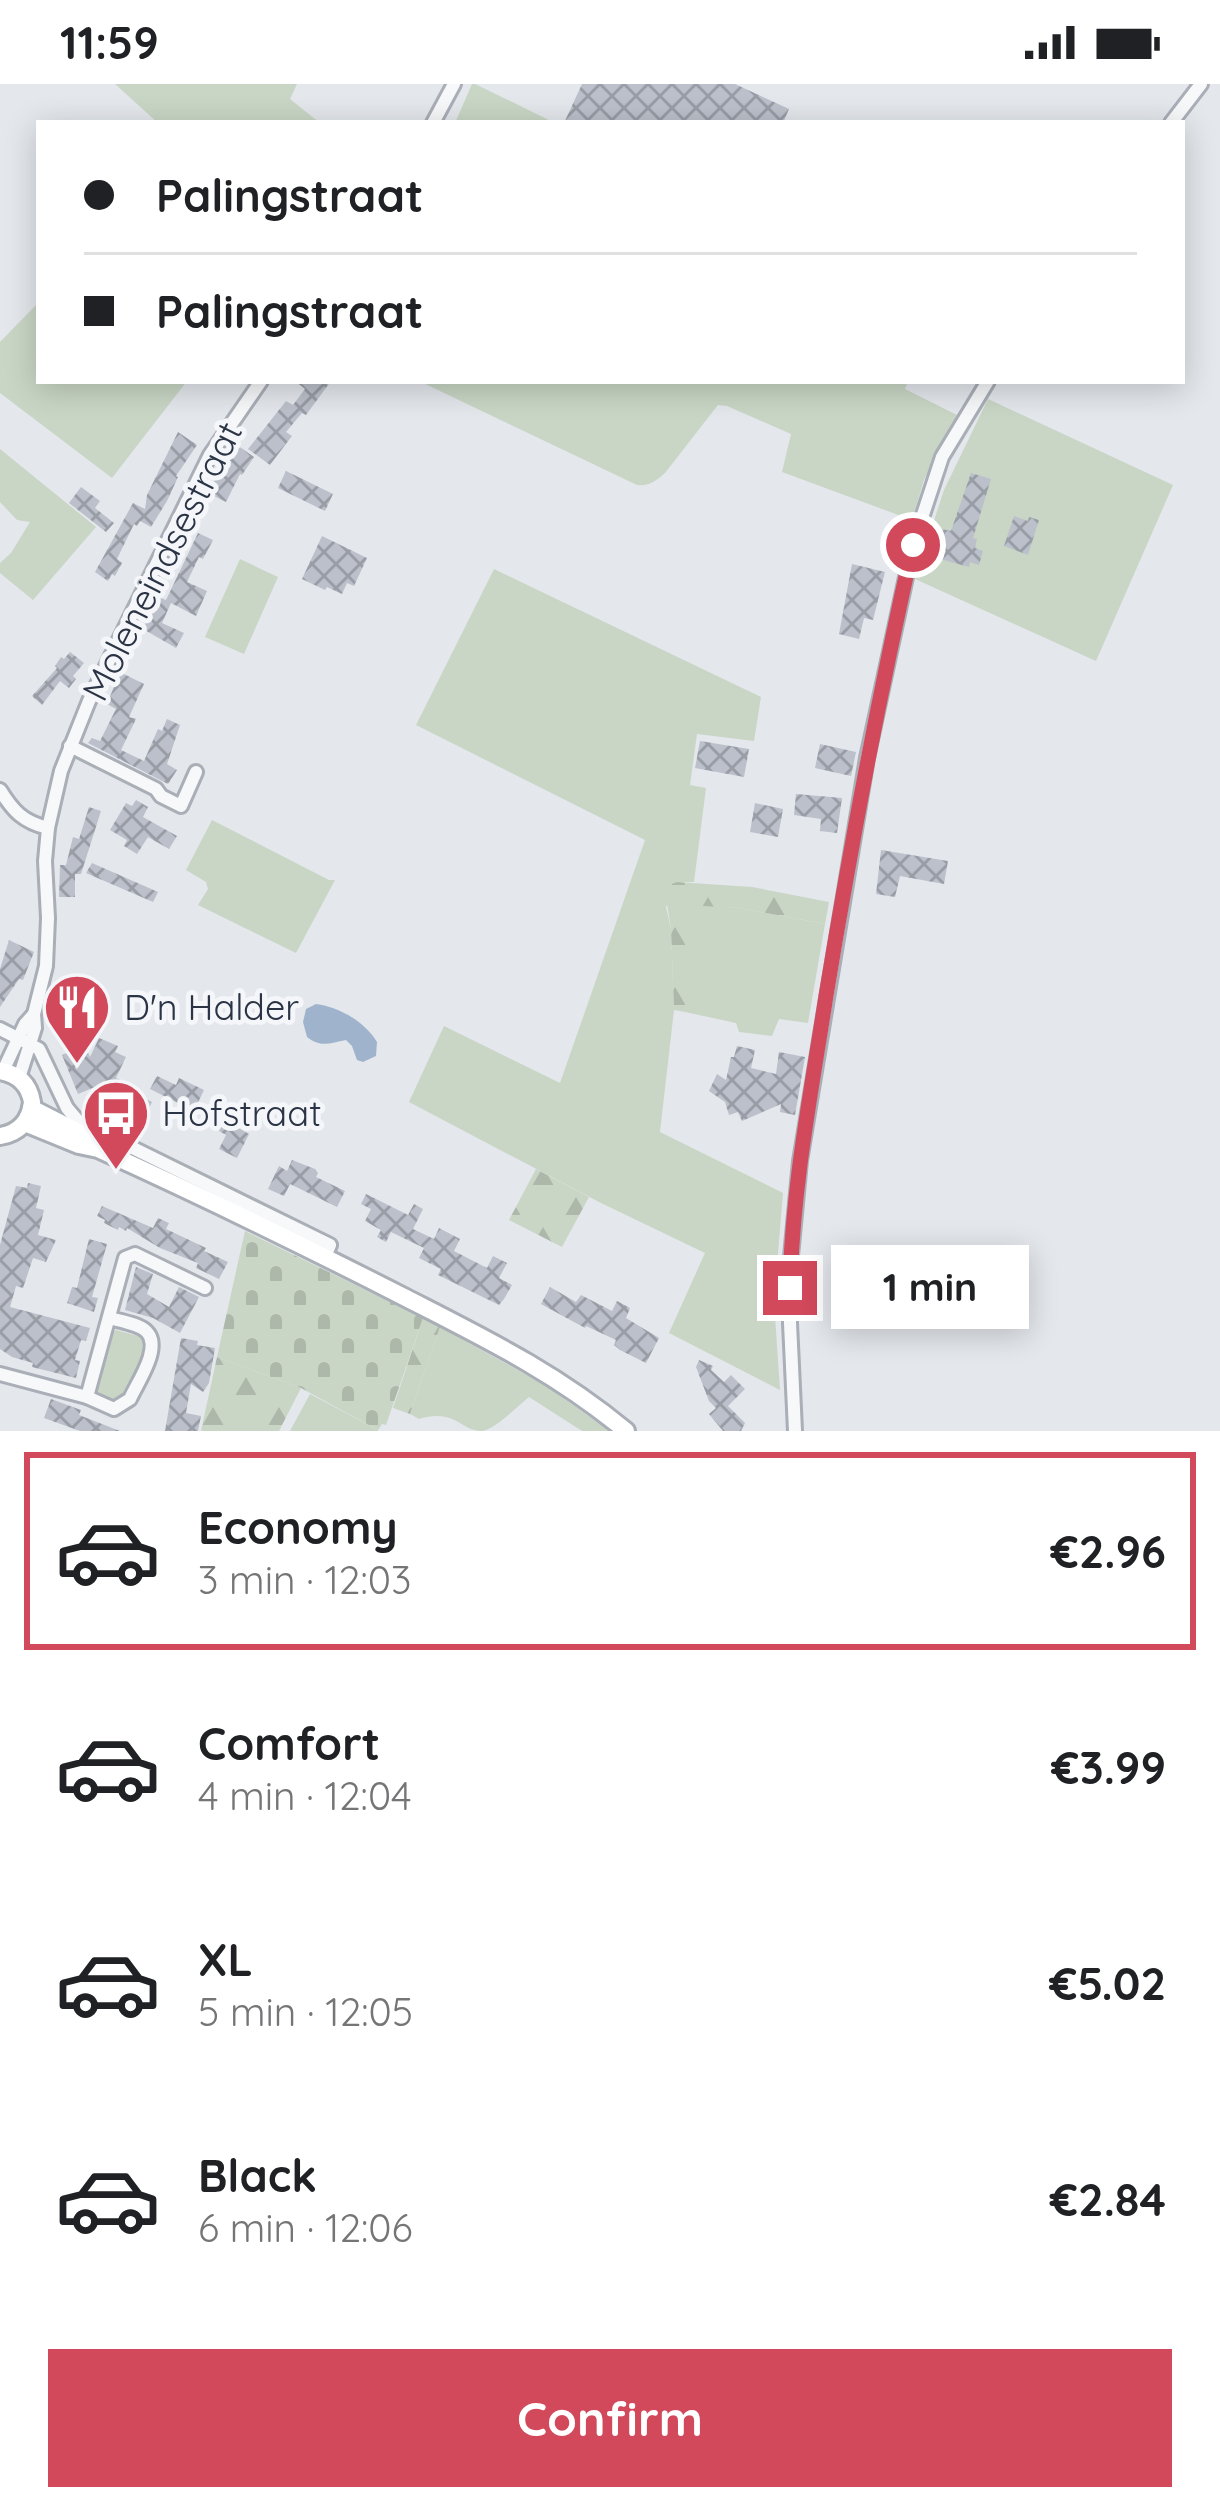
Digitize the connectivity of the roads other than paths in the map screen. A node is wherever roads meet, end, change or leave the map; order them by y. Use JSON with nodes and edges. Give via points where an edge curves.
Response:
{"nodes":[{"id":1,"x":454,"y":84,"type":"edge"},
{"id":2,"x":1201,"y":84,"type":"edge"},
{"id":3,"x":435,"y":120,"type":"edge"},
{"id":4,"x":1173,"y":120,"type":"edge"},
{"id":5,"x":259,"y":384,"type":"edge"},
{"id":6,"x":986,"y":384,"type":"edge"},
{"id":7,"x":70,"y":746,"type":"junction"},
{"id":8,"x":196,"y":772,"type":"dead end"},
{"id":9,"x":0,"y":790,"type":"edge"},
{"id":10,"x":48,"y":828,"type":"junction"},
{"id":11,"x":0,"y":1030,"type":"edge"},
{"id":12,"x":25,"y":1041,"type":"junction"},
{"id":13,"x":7,"y":1073,"type":"edge"},
{"id":14,"x":28,"y":1116,"type":"junction"},
{"id":15,"x":0,"y":1136,"type":"edge"},
{"id":16,"x":325,"y":1256,"type":"junction"},
{"id":17,"x":205,"y":1288,"type":"dead end"},
{"id":18,"x":109,"y":1318,"type":"junction"},
{"id":19,"x":0,"y":1374,"type":"edge"},
{"id":20,"x":86,"y":1397,"type":"junction"},
{"id":21,"x":626,"y":1431,"type":"edge"},
{"id":22,"x":796,"y":1431,"type":"edge"}],
"edges":[{"from":1,"to":3,"type":"street"},
{"from":2,"to":4,"type":"street"},
{"from":5,"to":7,"type":"street","name":"Moleneindsestraat","via":[[210,455]]},
{"from":6,"to":22,"type":"street","via":[[942,457],[913,545],[850,850],[795,1208]]},
{"from":7,"to":8,"type":"street","name":"Moleneindsestraat","via":[[181,806]]},
{"from":7,"to":10,"type":"street","name":"Moleneindsestraat"},
{"from":9,"to":10,"type":"street","via":[[22,818]]},
{"from":10,"to":12,"type":"street","name":"Moleneindsestraat","via":[[46,966],[35,1028]]},
{"from":11,"to":12,"type":"street"},
{"from":12,"to":13,"type":"street","name":"Moleneindsestraat"},
{"from":12,"to":16,"type":"street","via":[[43,1055],[78,1120],[330,1245]]},
{"from":13,"to":14,"type":"main road","via":[[30,1094]]},
{"from":14,"to":15,"type":"main road"},
{"from":14,"to":16,"type":"main road"},
{"from":16,"to":21,"type":"main road","via":[[546,1372]]},
{"from":17,"to":18,"type":"street","via":[[135,1254],[125,1258]]},
{"from":18,"to":20,"type":"street"},
{"from":18,"to":20,"type":"street","via":[[145,1329],[152,1349],[124,1405]]},
{"from":19,"to":20,"type":"street"}]}
